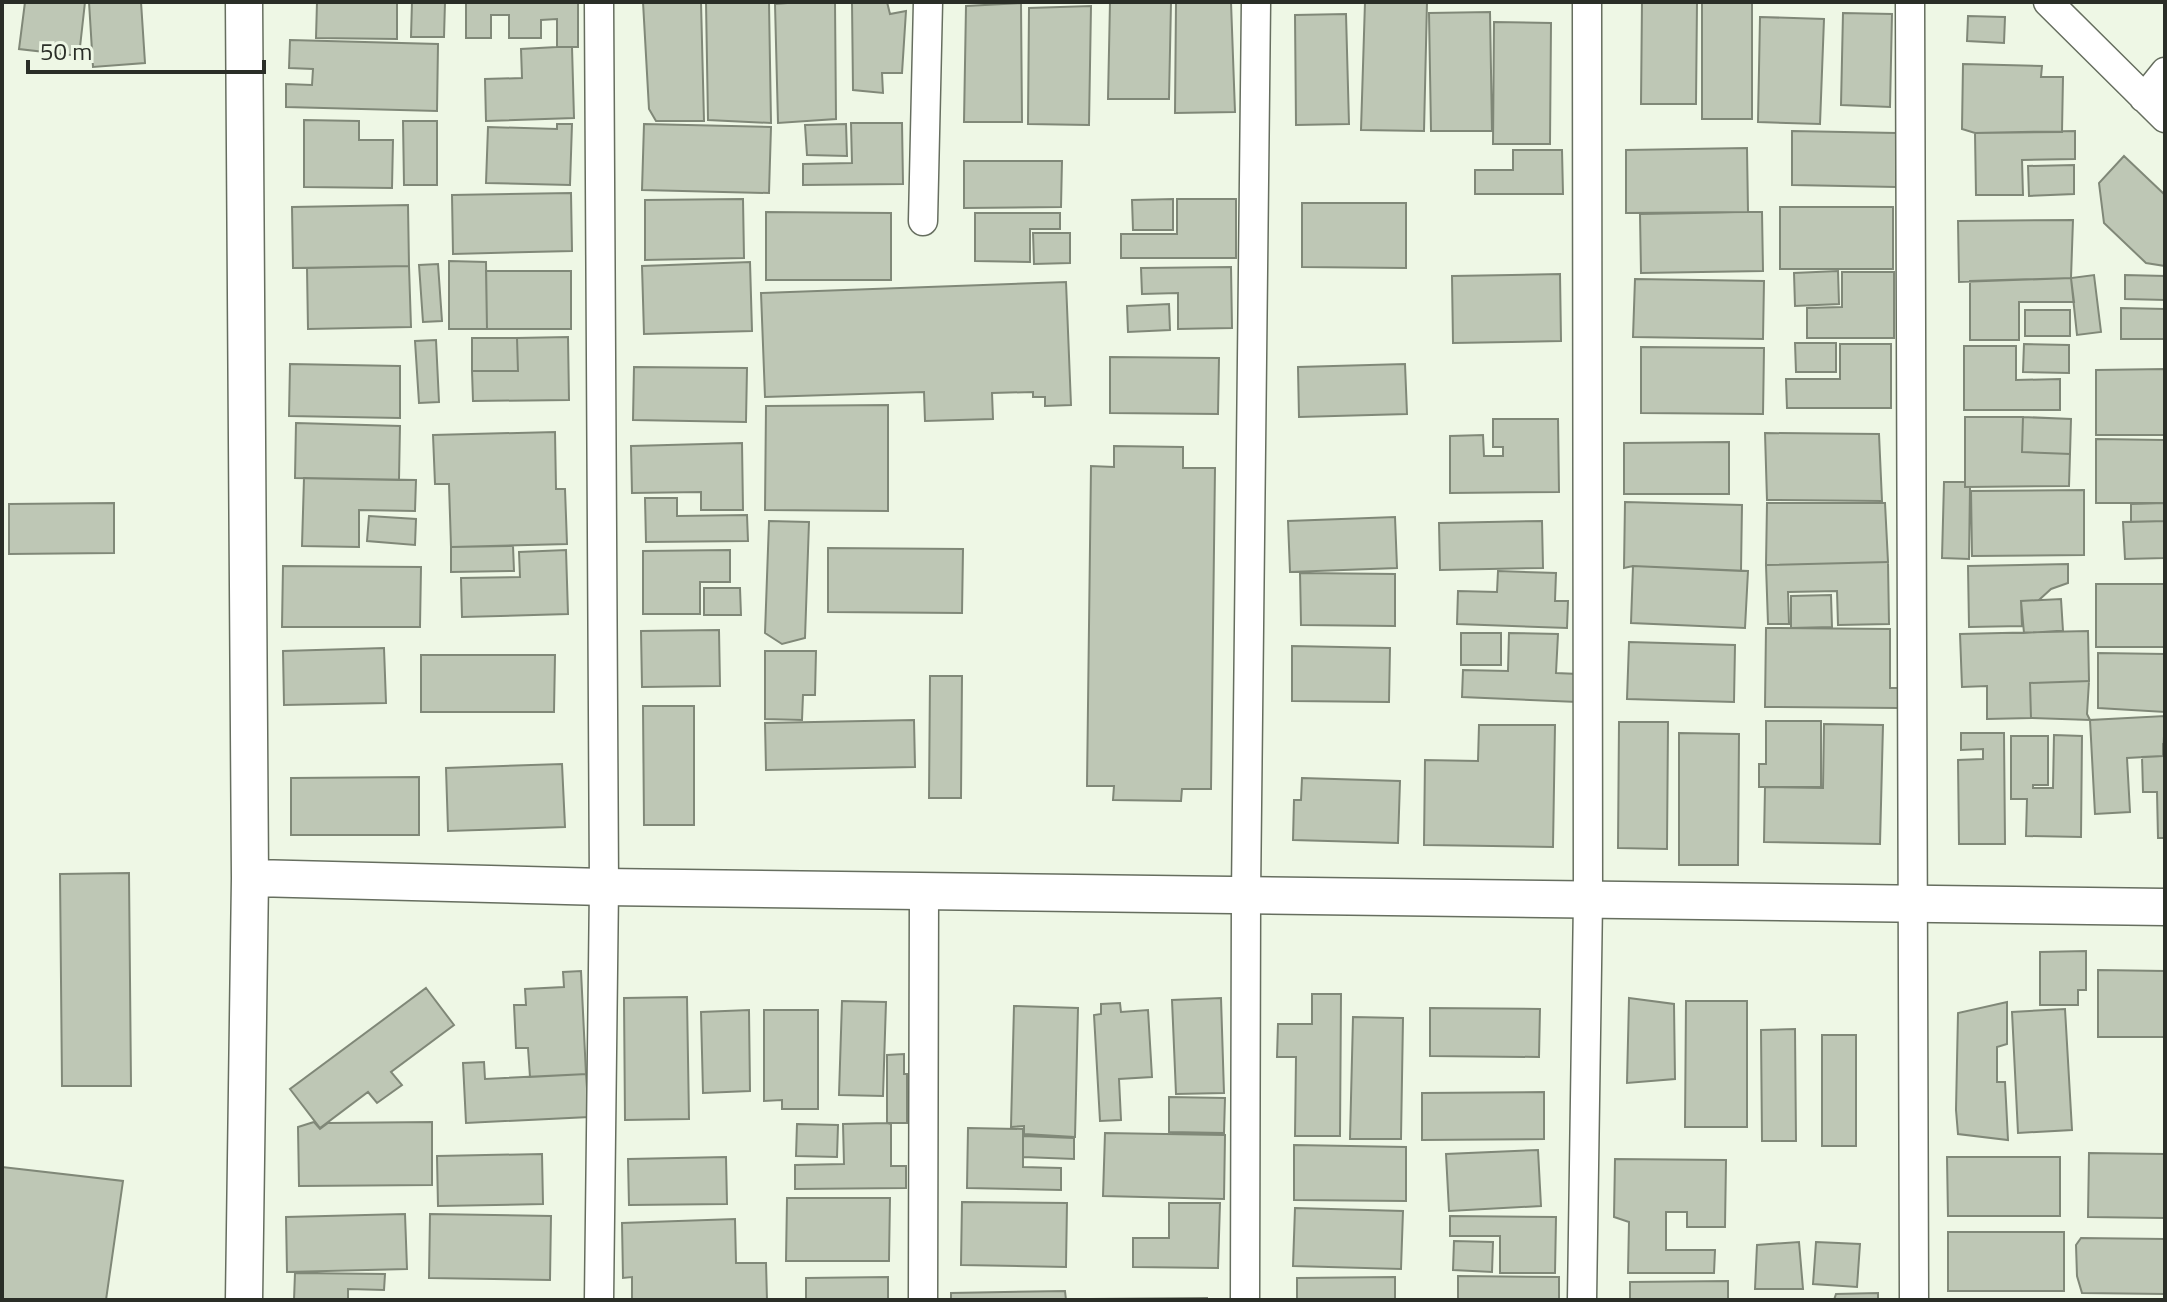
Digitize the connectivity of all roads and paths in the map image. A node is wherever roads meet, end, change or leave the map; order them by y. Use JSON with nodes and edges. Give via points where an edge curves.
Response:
{"nodes":[{"id":1,"x":244,"y":2,"type":"edge"},
{"id":2,"x":599,"y":2,"type":"edge"},
{"id":3,"x":928,"y":2,"type":"edge"},
{"id":4,"x":1256,"y":2,"type":"edge"},
{"id":5,"x":1587,"y":2,"type":"edge"},
{"id":6,"x":1910,"y":2,"type":"edge"},
{"id":7,"x":2054,"y":5,"type":"edge"},
{"id":8,"x":2165,"y":72,"type":"edge"},
{"id":9,"x":2144,"y":98,"type":"junction"},
{"id":10,"x":2165,"y":118,"type":"edge"},
{"id":11,"x":923,"y":221,"type":"dead end"},
{"id":12,"x":250,"y":878,"type":"junction"},
{"id":13,"x":604,"y":887,"type":"junction"},
{"id":14,"x":924,"y":891,"type":"junction"},
{"id":15,"x":1246,"y":895,"type":"junction"},
{"id":16,"x":1588,"y":900,"type":"junction"},
{"id":17,"x":1913,"y":902,"type":"junction"},
{"id":18,"x":2165,"y":907,"type":"edge"},
{"id":19,"x":244,"y":1300,"type":"edge"},
{"id":20,"x":599,"y":1300,"type":"edge"},
{"id":21,"x":923,"y":1300,"type":"edge"},
{"id":22,"x":1245,"y":1300,"type":"edge"},
{"id":23,"x":1582,"y":1300,"type":"edge"},
{"id":24,"x":1914,"y":1300,"type":"edge"}],
"edges":[{"from":1,"to":12,"type":"street"},
{"from":2,"to":13,"type":"street"},
{"from":3,"to":11,"type":"street"},
{"from":4,"to":15,"type":"street"},
{"from":5,"to":16,"type":"street"},
{"from":6,"to":17,"type":"street"},
{"from":7,"to":9,"type":"street"},
{"from":8,"to":9,"type":"street"},
{"from":9,"to":10,"type":"street"},
{"from":12,"to":13,"type":"street"},
{"from":12,"to":19,"type":"street"},
{"from":13,"to":14,"type":"street"},
{"from":13,"to":20,"type":"street"},
{"from":14,"to":15,"type":"street"},
{"from":14,"to":21,"type":"street"},
{"from":15,"to":16,"type":"street"},
{"from":15,"to":22,"type":"street"},
{"from":16,"to":17,"type":"street"},
{"from":16,"to":23,"type":"street"},
{"from":17,"to":18,"type":"street"},
{"from":17,"to":24,"type":"street"}]}
